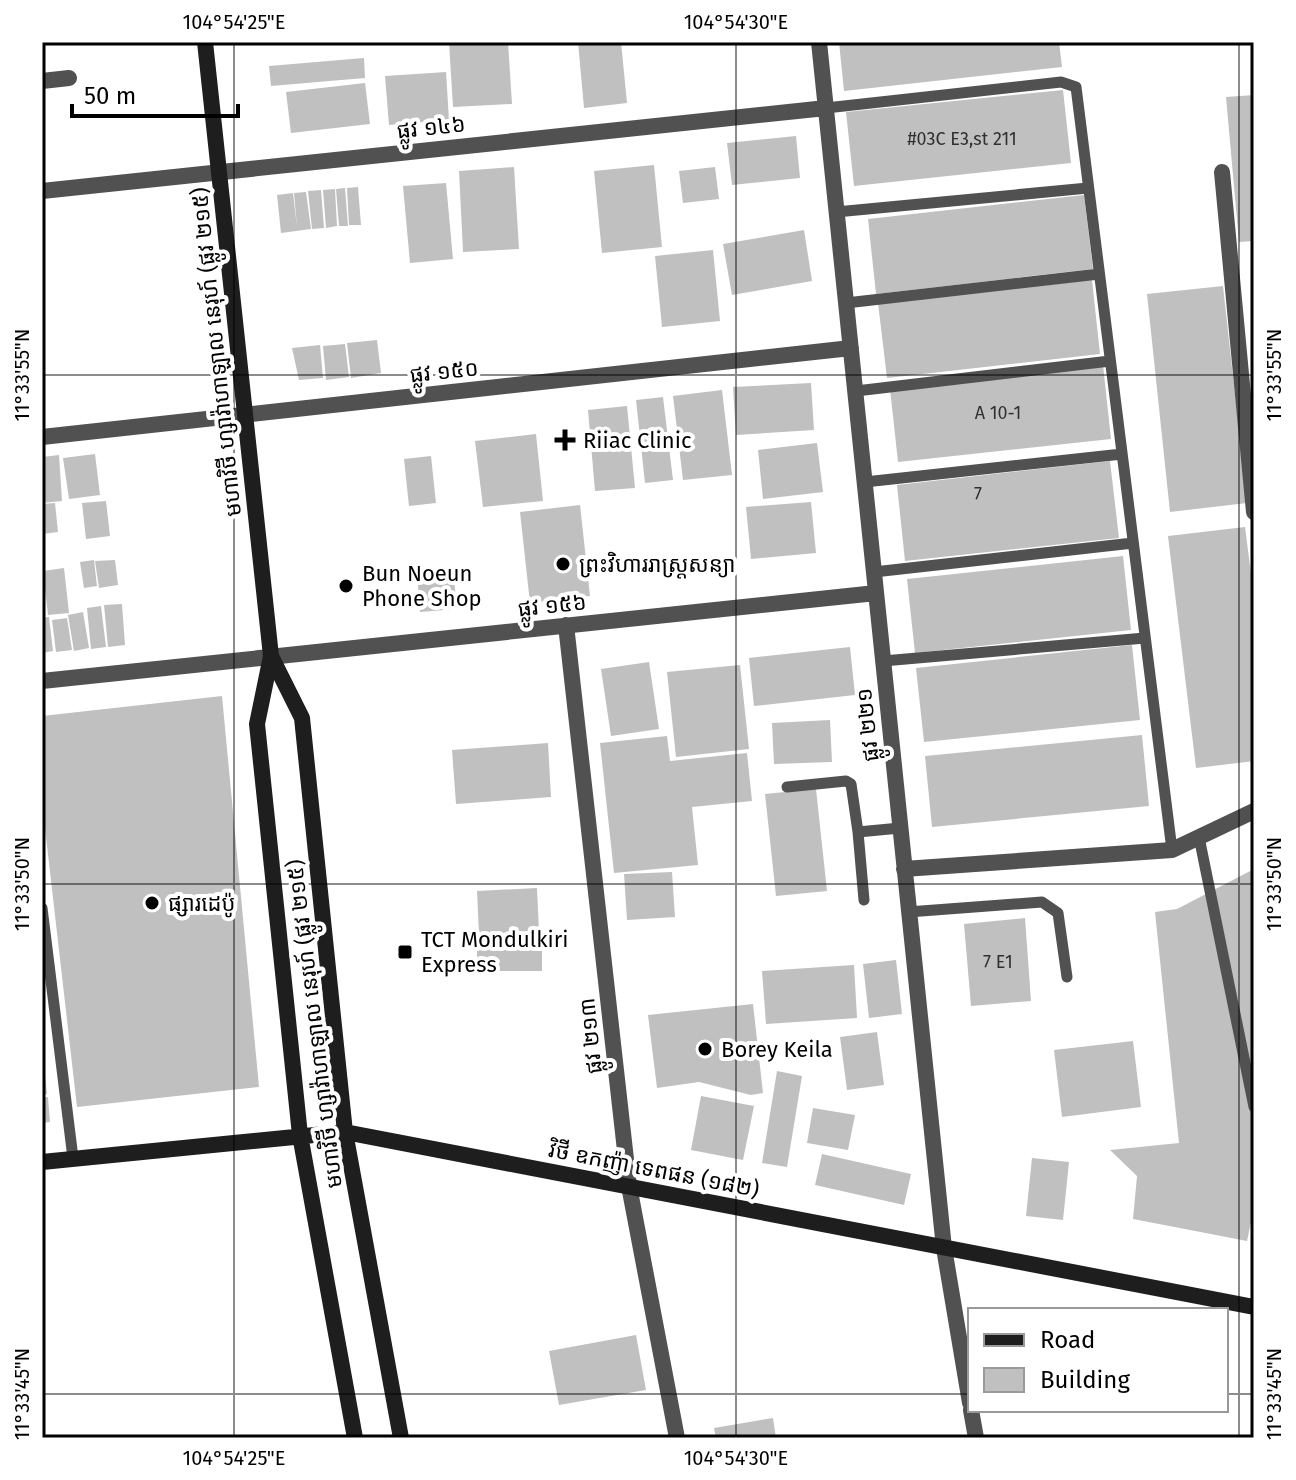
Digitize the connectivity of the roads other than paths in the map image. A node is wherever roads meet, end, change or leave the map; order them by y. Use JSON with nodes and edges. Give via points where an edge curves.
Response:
{"nodes":[{"id":1,"x":205,"y":42,"type":"edge"},
{"id":2,"x":819,"y":42,"type":"edge"},
{"id":3,"x":69,"y":78,"type":"dead end"},
{"id":4,"x":42,"y":81,"type":"edge"},
{"id":5,"x":826,"y":108,"type":"junction"},
{"id":6,"x":219,"y":172,"type":"junction"},
{"id":7,"x":1222,"y":172,"type":"dead end"},
{"id":8,"x":1088,"y":188,"type":"junction"},
{"id":9,"x":42,"y":191,"type":"edge"},
{"id":10,"x":836,"y":212,"type":"junction"},
{"id":11,"x":1099,"y":274,"type":"junction"},
{"id":12,"x":846,"y":303,"type":"junction"},
{"id":13,"x":851,"y":348,"type":"junction"},
{"id":14,"x":1110,"y":361,"type":"junction"},
{"id":15,"x":856,"y":391,"type":"junction"},
{"id":16,"x":245,"y":416,"type":"junction"},
{"id":17,"x":42,"y":437,"type":"edge"},
{"id":18,"x":1122,"y":454,"type":"junction"},
{"id":19,"x":865,"y":482,"type":"junction"},
{"id":20,"x":1254,"y":512,"type":"edge"},
{"id":21,"x":1133,"y":543,"type":"junction"},
{"id":22,"x":874,"y":572,"type":"junction"},
{"id":23,"x":876,"y":593,"type":"junction"},
{"id":24,"x":566,"y":625,"type":"junction"},
{"id":25,"x":1145,"y":638,"type":"junction"},
{"id":26,"x":271,"y":656,"type":"junction"},
{"id":27,"x":883,"y":661,"type":"junction"},
{"id":28,"x":42,"y":681,"type":"edge"},
{"id":29,"x":787,"y":787,"type":"dead end"},
{"id":30,"x":1254,"y":811,"type":"edge"},
{"id":31,"x":900,"y":828,"type":"junction"},
{"id":32,"x":858,"y":832,"type":"junction"},
{"id":33,"x":1199,"y":837,"type":"junction"},
{"id":34,"x":1172,"y":850,"type":"junction"},
{"id":35,"x":904,"y":869,"type":"junction"},
{"id":36,"x":864,"y":900,"type":"dead end"},
{"id":37,"x":42,"y":908,"type":"edge"},
{"id":38,"x":908,"y":912,"type":"junction"},
{"id":39,"x":1067,"y":977,"type":"dead end"},
{"id":40,"x":1254,"y":1107,"type":"edge"},
{"id":41,"x":345,"y":1132,"type":"junction"},
{"id":42,"x":300,"y":1135,"type":"junction"},
{"id":43,"x":73,"y":1158,"type":"junction"},
{"id":44,"x":42,"y":1162,"type":"edge"},
{"id":45,"x":629,"y":1186,"type":"junction"},
{"id":46,"x":944,"y":1248,"type":"junction"},
{"id":47,"x":1254,"y":1307,"type":"edge"},
{"id":48,"x":968,"y":1391,"type":"edge"},
{"id":49,"x":971,"y":1412,"type":"edge"},
{"id":50,"x":355,"y":1438,"type":"edge"},
{"id":51,"x":401,"y":1438,"type":"edge"},
{"id":52,"x":677,"y":1438,"type":"edge"},
{"id":53,"x":976,"y":1438,"type":"edge"}],
"edges":[{"from":1,"to":6,"type":"main road","name":"មហាវិថី ហ្សាវ៉ាហាឡាល នេរុហ៍ (ផ្លូវ ២១៥)"},
{"from":2,"to":5,"type":"street","name":"ផ្លូវ ២២១"},
{"from":3,"to":4,"type":"street"},
{"from":5,"to":6,"type":"street","name":"ផ្លូវ ១៤៦"},
{"from":5,"to":8,"type":"lane","via":[[1072,84]]},
{"from":5,"to":10,"type":"street","name":"ផ្លូវ ២២១"},
{"from":6,"to":9,"type":"street","name":"ផ្លូវ ១៤៦"},
{"from":6,"to":16,"type":"main road","name":"មហាវិថី ហ្សាវ៉ាហាឡាល នេរុហ៍ (ផ្លូវ ២១៥)"},
{"from":7,"to":20,"type":"street"},
{"from":8,"to":10,"type":"lane"},
{"from":8,"to":11,"type":"lane"},
{"from":10,"to":12,"type":"street","name":"ផ្លូវ ២២១"},
{"from":11,"to":12,"type":"lane"},
{"from":11,"to":14,"type":"lane"},
{"from":12,"to":13,"type":"street","name":"ផ្លូវ ២២១"},
{"from":13,"to":15,"type":"street","name":"ផ្លូវ ២២១"},
{"from":13,"to":16,"type":"street","name":"ផ្លូវ ១៥០"},
{"from":14,"to":15,"type":"lane"},
{"from":14,"to":18,"type":"lane"},
{"from":15,"to":19,"type":"street","name":"ផ្លូវ ២២១"},
{"from":16,"to":17,"type":"street","name":"ផ្លូវ ១៥០"},
{"from":16,"to":26,"type":"main road","name":"មហាវិថី ហ្សាវ៉ាហាឡាល នេរុហ៍ (ផ្លូវ ២១៥)"},
{"from":18,"to":19,"type":"lane"},
{"from":18,"to":21,"type":"lane"},
{"from":19,"to":22,"type":"street","name":"ផ្លូវ ២២១"},
{"from":21,"to":22,"type":"lane"},
{"from":21,"to":25,"type":"lane"},
{"from":22,"to":23,"type":"street","name":"ផ្លូវ ២២១"},
{"from":23,"to":24,"type":"street","name":"ផ្លូវ ១៥៦"},
{"from":23,"to":27,"type":"street","name":"ផ្លូវ ២២១"},
{"from":24,"to":26,"type":"street","name":"ផ្លូវ ១៥៦"},
{"from":24,"to":45,"type":"street","name":"ផ្លូវ ២១៣"},
{"from":25,"to":27,"type":"lane"},
{"from":25,"to":34,"type":"lane"},
{"from":26,"to":28,"type":"street","name":"ផ្លូវ ១៥៦"},
{"from":26,"to":41,"type":"main road","name":"មហាវិថី ហ្សាវ៉ាហាឡាល នេរុហ៍ (ផ្លូវ ២១៥)","via":[[302,718]]},
{"from":26,"to":42,"type":"main road","name":"មហាវិថី ហ្សាវ៉ាហាឡាល នេរុហ៍ (ផ្លូវ ២១៥)","via":[[257,724]]},
{"from":27,"to":31,"type":"street","name":"ផ្លូវ ២២១"},
{"from":29,"to":32,"type":"lane","via":[[851,784]]},
{"from":30,"to":33,"type":"street"},
{"from":31,"to":32,"type":"lane"},
{"from":31,"to":35,"type":"street","name":"ផ្លូវ ២២១"},
{"from":32,"to":36,"type":"lane"},
{"from":33,"to":34,"type":"street"},
{"from":33,"to":40,"type":"lane"},
{"from":34,"to":35,"type":"street"},
{"from":35,"to":38,"type":"street","name":"ផ្លូវ ២២១"},
{"from":37,"to":43,"type":"lane"},
{"from":38,"to":39,"type":"lane","via":[[1051,905],[1058,913]]},
{"from":38,"to":46,"type":"street","name":"ផ្លូវ ២២១"},
{"from":41,"to":42,"type":"main road","name":"វិថី ឧកញ៉ា ទេពផន (១៨២)"},
{"from":41,"to":45,"type":"main road","name":"វិថី ឧកញ៉ា ទេពផន (១៨២)"},
{"from":41,"to":51,"type":"main road","name":"មហាវិថី ហ្សាវ៉ាហាឡាល នេរុហ៍ (ផ្លូវ ២១៥)"},
{"from":42,"to":43,"type":"main road","name":"វិថី ឧកញ៉ា ទេពផន (១៨២)"},
{"from":42,"to":50,"type":"main road","name":"មហាវិថី ហ្សាវ៉ាហាឡាល នេរុហ៍ (ផ្លូវ ២១៥)"},
{"from":43,"to":44,"type":"main road","name":"វិថី ឧកញ៉ា ទេពផន (១៨២)"},
{"from":45,"to":46,"type":"main road","name":"វិថី ឧកញ៉ា ទេពផន (១៨២)"},
{"from":45,"to":52,"type":"street","name":"ផ្លូវ ២១៣"},
{"from":46,"to":47,"type":"main road","name":"វិថី ឧកញ៉ា ទេពផន (១៨២)"},
{"from":46,"to":48,"type":"street","name":"ផ្លូវ ២២១"},
{"from":49,"to":53,"type":"street"}]}
